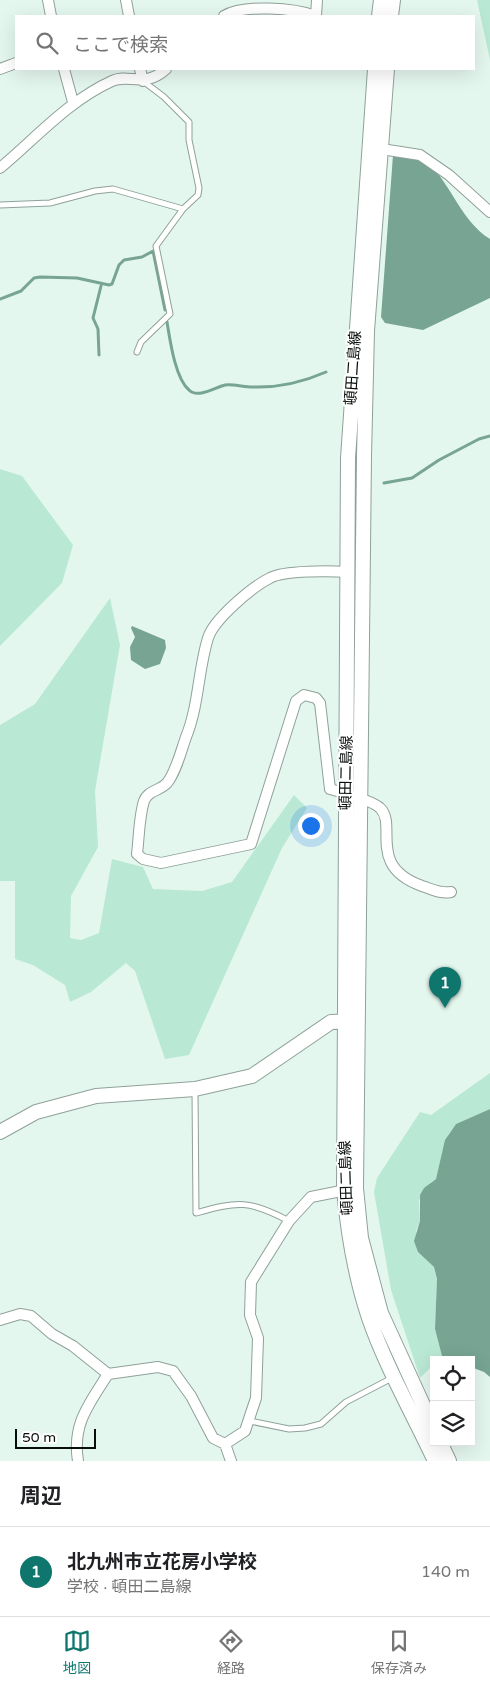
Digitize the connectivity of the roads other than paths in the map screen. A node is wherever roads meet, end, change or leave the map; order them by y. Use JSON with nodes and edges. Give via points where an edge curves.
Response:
{"nodes":[{"id":1,"x":48,"y":0,"type":"edge"},
{"id":2,"x":126,"y":0,"type":"edge"},
{"id":3,"x":317,"y":0,"type":"edge"},
{"id":4,"x":381,"y":0,"type":"edge"},
{"id":5,"x":392,"y":0,"type":"edge"},
{"id":6,"x":51,"y":15,"type":"edge"},
{"id":7,"x":129,"y":15,"type":"edge"},
{"id":8,"x":226,"y":15,"type":"edge"},
{"id":9,"x":313,"y":15,"type":"edge"},
{"id":10,"x":316,"y":15,"type":"edge"},
{"id":11,"x":379,"y":15,"type":"edge"},
{"id":12,"x":391,"y":15,"type":"edge"},
{"id":13,"x":15,"y":63,"type":"edge"},
{"id":14,"x":0,"y":69,"type":"edge"},
{"id":15,"x":64,"y":70,"type":"edge"},
{"id":16,"x":140,"y":70,"type":"edge"},
{"id":17,"x":164,"y":70,"type":"edge"},
{"id":18,"x":375,"y":70,"type":"edge"},
{"id":19,"x":387,"y":70,"type":"edge"},
{"id":20,"x":143,"y":81,"type":"junction"},
{"id":21,"x":73,"y":102,"type":"junction"},
{"id":22,"x":375,"y":148,"type":"junction"},
{"id":23,"x":0,"y":168,"type":"edge"},
{"id":24,"x":0,"y":205,"type":"edge"},
{"id":25,"x":184,"y":209,"type":"junction"},
{"id":26,"x":490,"y":212,"type":"edge"},
{"id":27,"x":137,"y":352,"type":"dead end"},
{"id":28,"x":348,"y":572,"type":"junction"},
{"id":29,"x":345,"y":793,"type":"junction"},
{"id":30,"x":358,"y":799,"type":"junction"},
{"id":31,"x":451,"y":892,"type":"dead end"},
{"id":32,"x":350,"y":1021,"type":"junction"},
{"id":33,"x":195,"y":1089,"type":"junction"},
{"id":34,"x":0,"y":1132,"type":"edge"},
{"id":35,"x":350,"y":1189,"type":"junction"},
{"id":36,"x":289,"y":1221,"type":"junction"},
{"id":37,"x":0,"y":1320,"type":"edge"},
{"id":38,"x":108,"y":1374,"type":"junction"},
{"id":39,"x":395,"y":1377,"type":"junction"},
{"id":40,"x":430,"y":1420,"type":"edge"},
{"id":41,"x":250,"y":1421,"type":"junction"},
{"id":42,"x":225,"y":1444,"type":"junction"},
{"id":43,"x":442,"y":1446,"type":"edge"},
{"id":44,"x":78,"y":1461,"type":"edge"},
{"id":45,"x":231,"y":1461,"type":"edge"},
{"id":46,"x":435,"y":1461,"type":"edge"},
{"id":47,"x":449,"y":1461,"type":"edge"}],
"edges":[{"from":1,"to":6,"type":"street"},
{"from":2,"to":7,"type":"street"},
{"from":3,"to":10,"type":"street"},
{"from":4,"to":11,"type":"main road"},
{"from":5,"to":12,"type":"main road"},
{"from":8,"to":9,"type":"street","via":[[234,10],[300,10]]},
{"from":13,"to":14,"type":"street"},
{"from":15,"to":21,"type":"street"},
{"from":16,"to":20,"type":"street"},
{"from":17,"to":20,"type":"street"},
{"from":18,"to":22,"type":"main road","name":"頓田二島線"},
{"from":19,"to":22,"type":"main road","name":"頓田二島線"},
{"from":20,"to":21,"type":"street","via":[[114,80]]},
{"from":20,"to":25,"type":"lane","via":[[188,122],[188,140],[199,188],[198,195]]},
{"from":21,"to":23,"type":"street"},
{"from":22,"to":26,"type":"street","via":[[420,154]]},
{"from":22,"to":28,"type":"main road","name":"頓田二島線","via":[[348,458]]},
{"from":22,"to":30,"type":"main road","name":"頓田二島線"},
{"from":24,"to":25,"type":"lane","via":[[50,204],[114,189]]},
{"from":25,"to":27,"type":"lane","via":[[156,246],[170,314],[141,342]]},
{"from":28,"to":29,"type":"main road","name":"頓田二島線"},
{"from":28,"to":29,"type":"street","via":[[324,570],[270,577],[231,607],[214,625],[208,638],[197,700],[175,765],[167,784],[149,794],[144,802],[136,854],[161,863],[251,844],[296,700],[304,695],[316,698],[320,703],[330,789]]},
{"from":29,"to":30,"type":"street"},
{"from":29,"to":32,"type":"main road","name":"頓田二島線"},
{"from":30,"to":31,"type":"street","via":[[382,809],[386,852],[395,869],[407,881],[444,894]]},
{"from":30,"to":32,"type":"main road","name":"頓田二島線"},
{"from":32,"to":33,"type":"main road","via":[[331,1022],[252,1076]]},
{"from":32,"to":35,"type":"main road","name":"頓田二島線"},
{"from":33,"to":34,"type":"main road","via":[[96,1096],[36,1112]]},
{"from":33,"to":36,"type":"lane","via":[[196,1213],[231,1203],[265,1208]]},
{"from":35,"to":36,"type":"street","via":[[310,1197]]},
{"from":35,"to":39,"type":"main road","name":"頓田二島線","via":[[349,1241],[361,1290],[380,1346]]},
{"from":35,"to":40,"type":"main road","name":"頓田二島線","via":[[381,1313]]},
{"from":36,"to":41,"type":"street","via":[[251,1282],[250,1315],[258,1338],[256,1398]]},
{"from":37,"to":38,"type":"street","via":[[20,1314],[32,1316]]},
{"from":38,"to":42,"type":"street","via":[[158,1366],[173,1371],[191,1396],[213,1438]]},
{"from":38,"to":44,"type":"street","via":[[80,1418]]},
{"from":39,"to":41,"type":"lane","via":[[346,1402],[321,1424],[289,1428]]},
{"from":39,"to":46,"type":"main road","name":"頓田二島線"},
{"from":41,"to":42,"type":"street","via":[[245,1431]]},
{"from":42,"to":45,"type":"street"},
{"from":43,"to":47,"type":"main road"}]}
